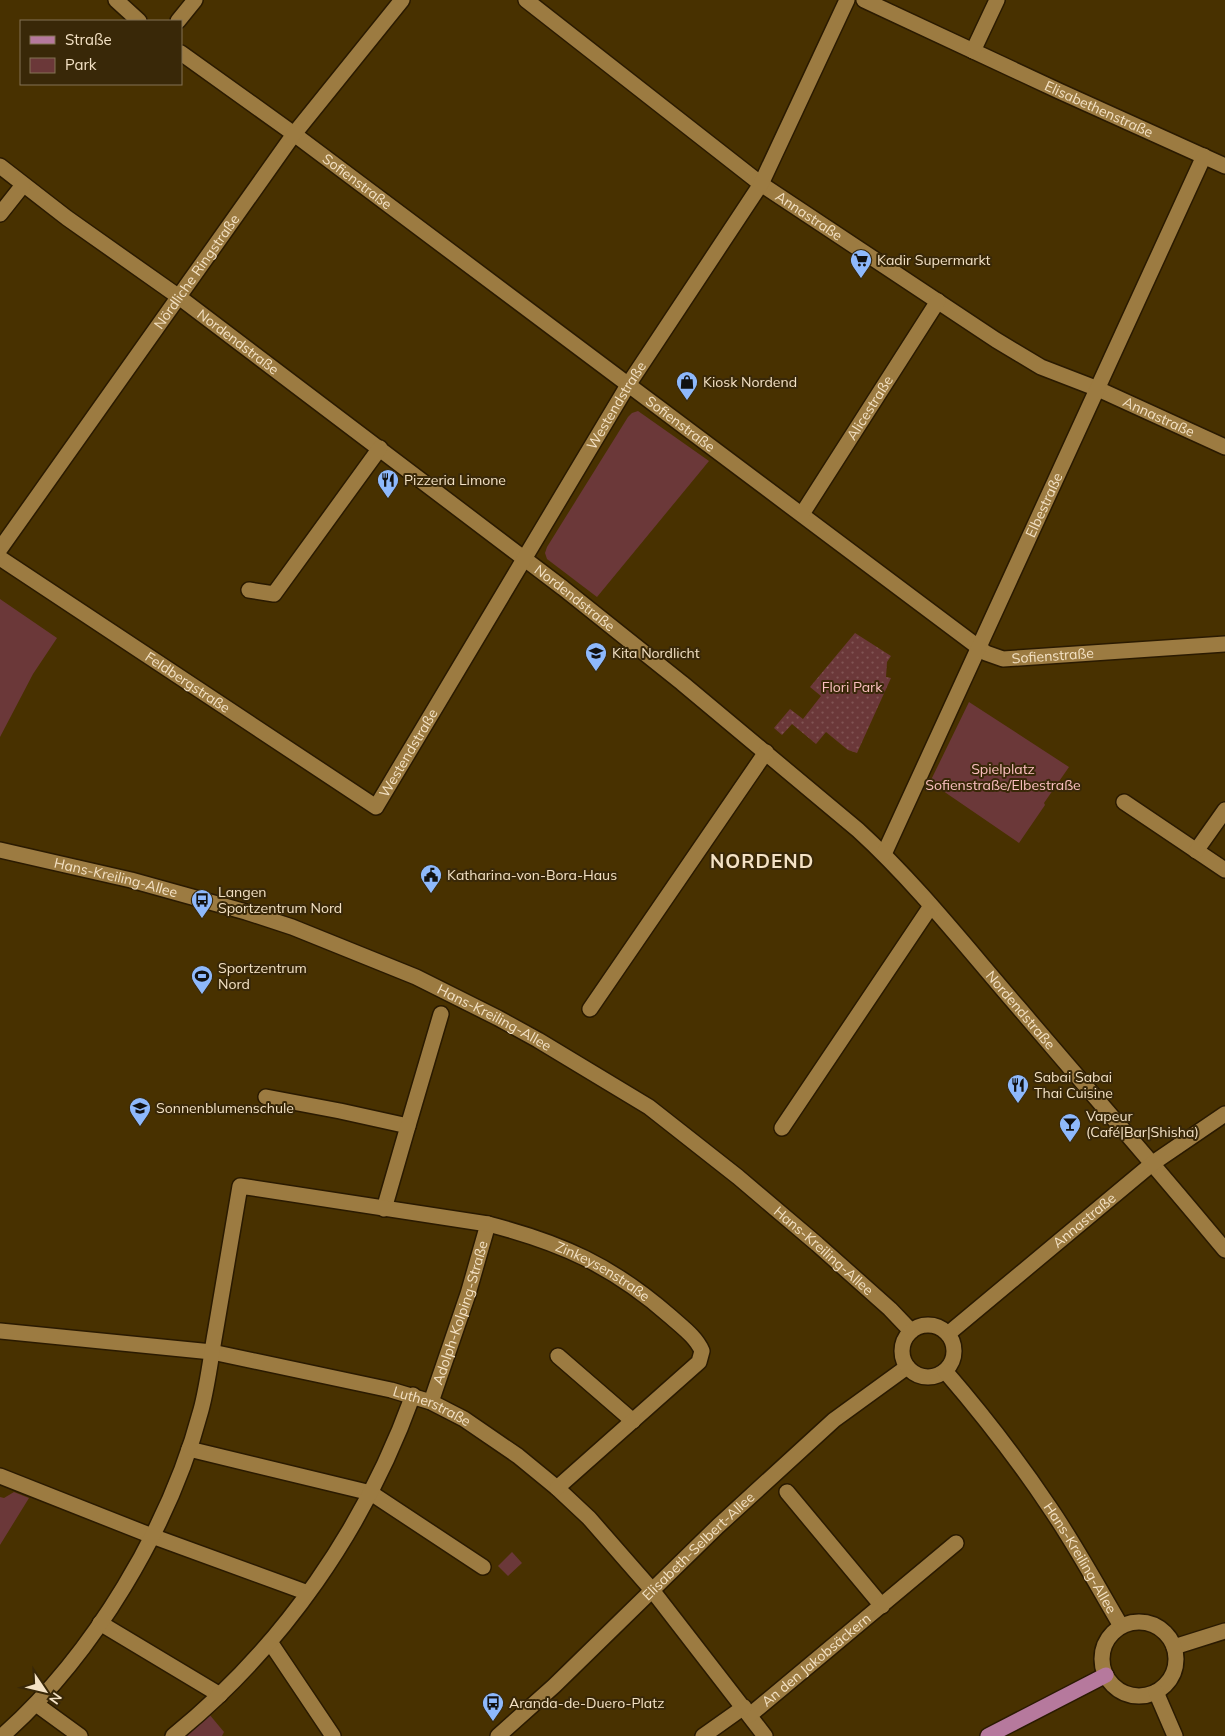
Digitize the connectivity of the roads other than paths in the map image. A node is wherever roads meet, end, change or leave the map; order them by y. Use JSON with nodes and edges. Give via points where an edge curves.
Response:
{"nodes":[{"id":1,"x":116,"y":0,"type":"edge"},
{"id":2,"x":195,"y":0,"type":"edge"},
{"id":3,"x":402,"y":0,"type":"edge"},
{"id":4,"x":526,"y":0,"type":"edge"},
{"id":5,"x":847,"y":0,"type":"edge"},
{"id":6,"x":864,"y":0,"type":"edge"},
{"id":7,"x":998,"y":0,"type":"edge"},
{"id":8,"x":138,"y":20,"type":"edge"},
{"id":9,"x":179,"y":20,"type":"edge"},
{"id":10,"x":973,"y":51,"type":"junction"},
{"id":11,"x":182,"y":54,"type":"edge"},
{"id":12,"x":294,"y":134,"type":"junction"},
{"id":13,"x":1204,"y":156,"type":"junction"},
{"id":14,"x":0,"y":166,"type":"edge"},
{"id":15,"x":1225,"y":166,"type":"edge"},
{"id":16,"x":761,"y":184,"type":"junction"},
{"id":17,"x":23,"y":185,"type":"junction"},
{"id":18,"x":0,"y":214,"type":"edge"},
{"id":19,"x":179,"y":297,"type":"junction"},
{"id":20,"x":938,"y":301,"type":"junction"},
{"id":21,"x":628,"y":385,"type":"junction"},
{"id":22,"x":1098,"y":389,"type":"junction"},
{"id":23,"x":1225,"y":447,"type":"edge"},
{"id":24,"x":380,"y":448,"type":"junction"},
{"id":25,"x":802,"y":514,"type":"junction"},
{"id":26,"x":0,"y":549,"type":"edge"},
{"id":27,"x":0,"y":558,"type":"edge"},
{"id":28,"x":524,"y":558,"type":"junction"},
{"id":29,"x":249,"y":590,"type":"dead end"},
{"id":30,"x":1225,"y":644,"type":"edge"},
{"id":31,"x":980,"y":648,"type":"junction"},
{"id":32,"x":766,"y":752,"type":"junction"},
{"id":33,"x":1124,"y":802,"type":"dead end"},
{"id":34,"x":376,"y":807,"type":"joint"},
{"id":35,"x":1225,"y":810,"type":"edge"},
{"id":36,"x":0,"y":850,"type":"edge"},
{"id":37,"x":1196,"y":851,"type":"junction"},
{"id":38,"x":884,"y":854,"type":"junction"},
{"id":39,"x":1225,"y":870,"type":"edge"},
{"id":40,"x":931,"y":906,"type":"junction"},
{"id":41,"x":590,"y":1010,"type":"dead end"},
{"id":42,"x":441,"y":1014,"type":"dead end"},
{"id":43,"x":266,"y":1097,"type":"dead end"},
{"id":44,"x":1225,"y":1114,"type":"edge"},
{"id":45,"x":408,"y":1126,"type":"junction"},
{"id":46,"x":782,"y":1128,"type":"dead end"},
{"id":47,"x":1153,"y":1163,"type":"junction"},
{"id":48,"x":384,"y":1209,"type":"junction"},
{"id":49,"x":488,"y":1224,"type":"junction"},
{"id":50,"x":1225,"y":1250,"type":"edge"},
{"id":51,"x":911,"y":1331,"type":"junction"},
{"id":52,"x":0,"y":1332,"type":"edge"},
{"id":53,"x":948,"y":1333,"type":"junction"},
{"id":54,"x":212,"y":1352,"type":"junction"},
{"id":55,"x":558,"y":1356,"type":"dead end"},
{"id":56,"x":907,"y":1367,"type":"junction"},
{"id":57,"x":945,"y":1371,"type":"junction"},
{"id":58,"x":413,"y":1395,"type":"junction"},
{"id":59,"x":431,"y":1402,"type":"junction"},
{"id":60,"x":633,"y":1421,"type":"junction"},
{"id":61,"x":189,"y":1449,"type":"junction"},
{"id":62,"x":0,"y":1476,"type":"edge"},
{"id":63,"x":557,"y":1488,"type":"junction"},
{"id":64,"x":787,"y":1492,"type":"dead end"},
{"id":65,"x":371,"y":1493,"type":"junction"},
{"id":66,"x":152,"y":1536,"type":"junction"},
{"id":67,"x":956,"y":1543,"type":"dead end"},
{"id":68,"x":483,"y":1567,"type":"dead end"},
{"id":69,"x":652,"y":1590,"type":"junction"},
{"id":70,"x":308,"y":1593,"type":"junction"},
{"id":71,"x":882,"y":1606,"type":"junction"},
{"id":72,"x":100,"y":1623,"type":"junction"},
{"id":73,"x":1122,"y":1626,"type":"junction"},
{"id":74,"x":1225,"y":1631,"type":"edge"},
{"id":75,"x":270,"y":1642,"type":"junction"},
{"id":76,"x":1174,"y":1647,"type":"junction"},
{"id":77,"x":1106,"y":1675,"type":"junction"},
{"id":78,"x":1156,"y":1692,"type":"junction"},
{"id":79,"x":220,"y":1695,"type":"junction"},
{"id":80,"x":36,"y":1704,"type":"junction"},
{"id":81,"x":747,"y":1711,"type":"junction"},
{"id":82,"x":2,"y":1736,"type":"edge"},
{"id":83,"x":80,"y":1736,"type":"edge"},
{"id":84,"x":173,"y":1736,"type":"edge"},
{"id":85,"x":333,"y":1736,"type":"edge"},
{"id":86,"x":498,"y":1736,"type":"edge"},
{"id":87,"x":703,"y":1736,"type":"edge"},
{"id":88,"x":765,"y":1736,"type":"edge"},
{"id":89,"x":988,"y":1736,"type":"edge"},
{"id":90,"x":1174,"y":1736,"type":"edge"}],
"edges":[{"from":1,"to":8,"type":"street"},
{"from":2,"to":9,"type":"street"},
{"from":3,"to":12,"type":"street","name":"Nördliche Ringstraße"},
{"from":4,"to":16,"type":"street","name":"Annastraße"},
{"from":5,"to":16,"type":"street","name":"Westendstraße"},
{"from":6,"to":10,"type":"street","name":"Elisabethenstraße"},
{"from":7,"to":10,"type":"street"},
{"from":10,"to":13,"type":"street","name":"Elisabethenstraße"},
{"from":11,"to":12,"type":"street","name":"Sofienstraße"},
{"from":12,"to":19,"type":"street","name":"Nördliche Ringstraße"},
{"from":12,"to":21,"type":"street","name":"Sofienstraße"},
{"from":13,"to":15,"type":"street","name":"Elisabethenstraße"},
{"from":13,"to":22,"type":"street","name":"Elbestraße"},
{"from":14,"to":17,"type":"street","name":"Nordendstraße"},
{"from":16,"to":20,"type":"street","name":"Annastraße"},
{"from":16,"to":21,"type":"street","name":"Westendstraße"},
{"from":17,"to":18,"type":"street"},
{"from":17,"to":19,"type":"street","name":"Nordendstraße"},
{"from":19,"to":24,"type":"street","name":"Nordendstraße"},
{"from":19,"to":26,"type":"street","name":"Nördliche Ringstraße"},
{"from":20,"to":22,"type":"street","name":"Annastraße","via":[[1041,367]]},
{"from":20,"to":25,"type":"street","name":"Alicestraße"},
{"from":21,"to":25,"type":"street","name":"Sofienstraße"},
{"from":21,"to":28,"type":"street","name":"Westendstraße"},
{"from":22,"to":23,"type":"street","name":"Annastraße"},
{"from":22,"to":31,"type":"street","name":"Elbestraße"},
{"from":24,"to":28,"type":"street","name":"Nordendstraße"},
{"from":24,"to":29,"type":"street","via":[[274,594]]},
{"from":25,"to":31,"type":"street","name":"Sofienstraße"},
{"from":27,"to":34,"type":"street","name":"Feldbergstraße"},
{"from":28,"to":32,"type":"street","name":"Nordendstraße"},
{"from":28,"to":34,"type":"street","name":"Westendstraße"},
{"from":30,"to":31,"type":"street","name":"Sofienstraße","via":[[1003,659]]},
{"from":31,"to":38,"type":"street","name":"Elbestraße"},
{"from":32,"to":38,"type":"street","name":"Nordendstraße"},
{"from":32,"to":41,"type":"street"},
{"from":33,"to":37,"type":"street"},
{"from":35,"to":37,"type":"street"},
{"from":36,"to":51,"type":"street","name":"Hans-Kreiling-Allee","via":[[131,880],[292,927],[416,977],[498,1018],[649,1107],[790,1221]]},
{"from":37,"to":39,"type":"street"},
{"from":38,"to":40,"type":"street","name":"Nordendstraße"},
{"from":40,"to":46,"type":"street"},
{"from":40,"to":47,"type":"street","name":"Nordendstraße"},
{"from":42,"to":45,"type":"street"},
{"from":43,"to":45,"type":"street"},
{"from":44,"to":47,"type":"street","name":"Annastraße"},
{"from":45,"to":48,"type":"street"},
{"from":47,"to":50,"type":"street","name":"Nordendstraße"},
{"from":47,"to":53,"type":"street","name":"Annastraße"},
{"from":48,"to":49,"type":"street","name":"Zinkeysenstraße"},
{"from":48,"to":54,"type":"street","name":"Zinkeysenstraße","via":[[240,1186]]},
{"from":49,"to":59,"type":"street","name":"Adolph-Kolping-Straße"},
{"from":49,"to":60,"type":"street","name":"Zinkeysenstraße","via":[[571,1250],[599,1264],[654,1302],[699,1343],[702,1357],[699,1362]]},
{"from":51,"to":53,"type":"street","via":[[926,1324]]},
{"from":51,"to":56,"type":"street","via":[[902,1348]]},
{"from":52,"to":54,"type":"street","name":"Lutherstraße"},
{"from":53,"to":57,"type":"street","via":[[954,1342],[955,1353]]},
{"from":54,"to":58,"type":"street","name":"Lutherstraße"},
{"from":54,"to":61,"type":"street","via":[[202,1408]]},
{"from":55,"to":60,"type":"street"},
{"from":56,"to":57,"type":"street","via":[[913,1373],[930,1377]]},
{"from":56,"to":69,"type":"street","name":"Elisabeth-Selbert-Allee","via":[[834,1420]]},
{"from":57,"to":73,"type":"street","name":"Hans-Kreiling-Allee","via":[[988,1422],[1051,1509]]},
{"from":58,"to":59,"type":"street","name":"Lutherstraße"},
{"from":58,"to":65,"type":"street"},
{"from":59,"to":63,"type":"street","name":"Lutherstraße","via":[[490,1436]]},
{"from":60,"to":63,"type":"street","name":"Zinkeysenstraße"},
{"from":61,"to":65,"type":"street"},
{"from":61,"to":66,"type":"street"},
{"from":62,"to":66,"type":"street"},
{"from":63,"to":69,"type":"street","name":"Lutherstraße","via":[[589,1518]]},
{"from":64,"to":71,"type":"street","name":"An den Jakobsäckern"},
{"from":65,"to":68,"type":"street"},
{"from":65,"to":70,"type":"street","via":[[340,1548]]},
{"from":66,"to":70,"type":"street"},
{"from":66,"to":72,"type":"street"},
{"from":67,"to":71,"type":"street","name":"An den Jakobsäckern"},
{"from":69,"to":81,"type":"street","name":"Lutherstraße"},
{"from":69,"to":86,"type":"street","name":"Elisabeth-Selbert-Allee"},
{"from":70,"to":75,"type":"street"},
{"from":71,"to":81,"type":"street","name":"An den Jakobsäckern"},
{"from":72,"to":79,"type":"street"},
{"from":72,"to":80,"type":"street"},
{"from":73,"to":76,"type":"street","name":"Hans-Kreiling-Allee","via":[[1132,1622],[1153,1624],[1166,1634]]},
{"from":73,"to":77,"type":"street","name":"Hans-Kreiling-Allee","via":[[1106,1642],[1103,1659]]},
{"from":74,"to":76,"type":"street"},
{"from":75,"to":79,"type":"street"},
{"from":75,"to":85,"type":"street"},
{"from":76,"to":78,"type":"street","via":[[1176,1658],[1171,1678]]},
{"from":77,"to":78,"type":"street","via":[[1127,1694],[1137,1696]]},
{"from":77,"to":89,"type":"main road"},
{"from":78,"to":90,"type":"street"},
{"from":79,"to":84,"type":"street"},
{"from":80,"to":82,"type":"street"},
{"from":80,"to":83,"type":"street"},
{"from":81,"to":87,"type":"street"},
{"from":81,"to":88,"type":"street","name":"Lutherstraße"}]}
